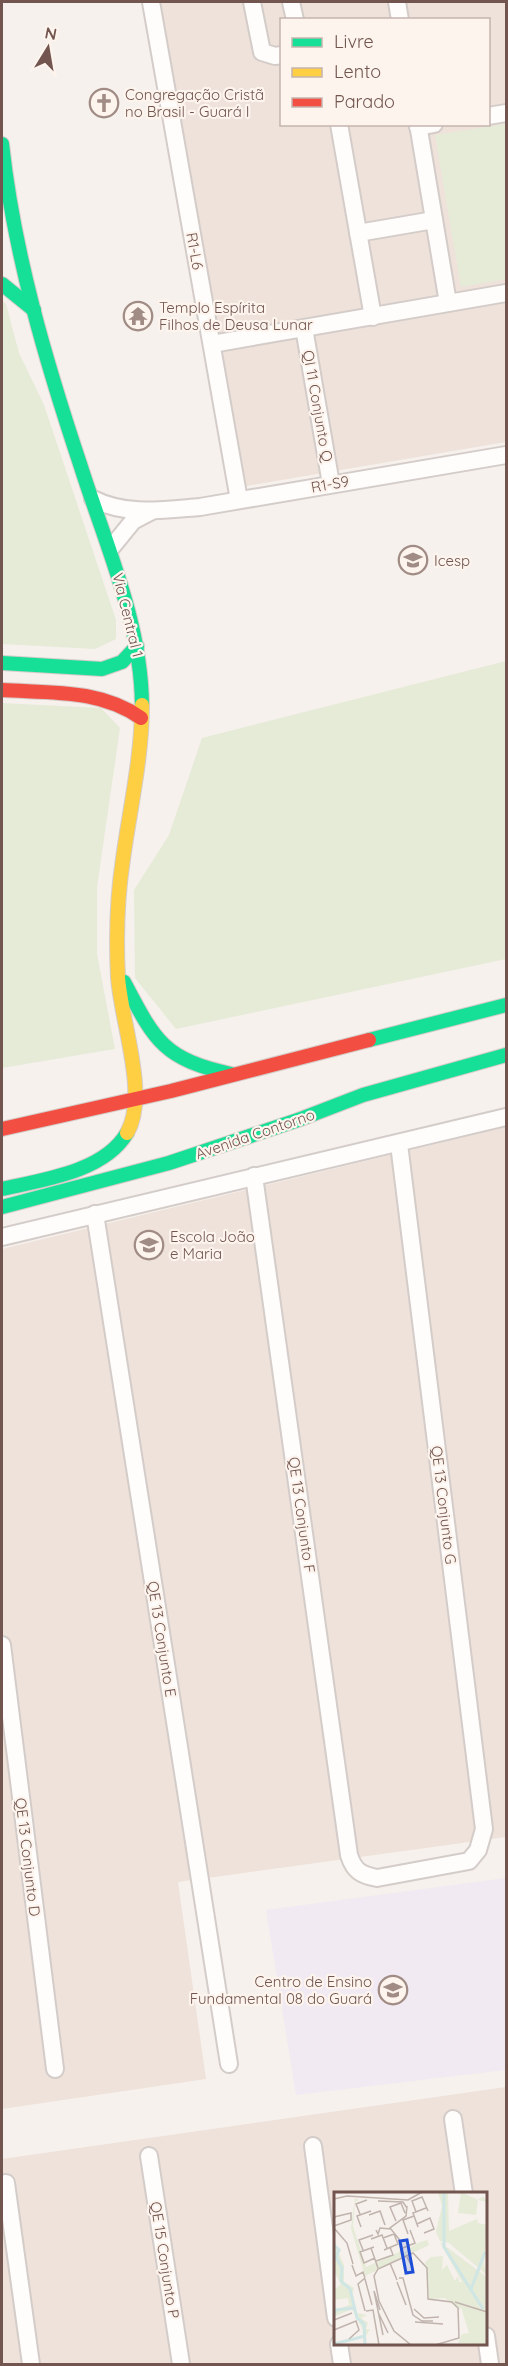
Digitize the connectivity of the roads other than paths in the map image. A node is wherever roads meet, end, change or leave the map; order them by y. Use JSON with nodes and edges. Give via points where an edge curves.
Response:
{"nodes":[{"id":1,"x":151,"y":2,"type":"edge"},
{"id":2,"x":252,"y":2,"type":"edge"},
{"id":3,"x":291,"y":2,"type":"edge"},
{"id":4,"x":397,"y":2,"type":"edge"},
{"id":5,"x":295,"y":18,"type":"edge"},
{"id":6,"x":400,"y":18,"type":"edge"},
{"id":7,"x":280,"y":56,"type":"edge"},
{"id":8,"x":507,"y":113,"type":"edge"},
{"id":9,"x":490,"y":116,"type":"edge"},
{"id":10,"x":339,"y":126,"type":"edge"},
{"id":11,"x":424,"y":126,"type":"edge"},
{"id":12,"x":2,"y":144,"type":"edge"},
{"id":13,"x":434,"y":220,"type":"junction"},
{"id":14,"x":358,"y":233,"type":"junction"},
{"id":15,"x":2,"y":284,"type":"edge"},
{"id":16,"x":507,"y":293,"type":"edge"},
{"id":17,"x":448,"y":303,"type":"junction"},
{"id":18,"x":33,"y":310,"type":"junction"},
{"id":19,"x":373,"y":317,"type":"junction"},
{"id":20,"x":304,"y":328,"type":"junction"},
{"id":21,"x":212,"y":344,"type":"junction"},
{"id":22,"x":507,"y":454,"type":"edge"},
{"id":23,"x":331,"y":484,"type":"junction"},
{"id":24,"x":93,"y":499,"type":"junction"},
{"id":25,"x":239,"y":500,"type":"junction"},
{"id":26,"x":152,"y":511,"type":"junction"},
{"id":27,"x":111,"y":548,"type":"junction"},
{"id":28,"x":137,"y":646,"type":"junction"},
{"id":29,"x":2,"y":663,"type":"edge"},
{"id":30,"x":2,"y":690,"type":"edge"},
{"id":31,"x":141,"y":718,"type":"junction"},
{"id":32,"x":117,"y":970,"type":"junction"},
{"id":33,"x":507,"y":1005,"type":"edge"},
{"id":34,"x":507,"y":1055,"type":"edge"},
{"id":35,"x":231,"y":1074,"type":"junction"},
{"id":36,"x":138,"y":1098,"type":"junction"},
{"id":37,"x":507,"y":1117,"type":"edge"},
{"id":38,"x":2,"y":1129,"type":"edge"},
{"id":39,"x":399,"y":1144,"type":"junction"},
{"id":40,"x":254,"y":1176,"type":"junction"},
{"id":41,"x":2,"y":1189,"type":"edge"},
{"id":42,"x":2,"y":1207,"type":"edge"},
{"id":43,"x":95,"y":1214,"type":"junction"},
{"id":44,"x":2,"y":1238,"type":"edge"},
{"id":45,"x":2,"y":1645,"type":"edge"},
{"id":46,"x":349,"y":1855,"type":"joint"},
{"id":47,"x":229,"y":2064,"type":"dead end"},
{"id":48,"x":55,"y":2069,"type":"dead end"},
{"id":49,"x":453,"y":2119,"type":"dead end"},
{"id":50,"x":313,"y":2146,"type":"dead end"},
{"id":51,"x":149,"y":2156,"type":"dead end"},
{"id":52,"x":6,"y":2182,"type":"dead end"},
{"id":53,"x":464,"y":2192,"type":"edge"},
{"id":54,"x":334,"y":2303,"type":"edge"},
{"id":55,"x":487,"y":2343,"type":"edge"},
{"id":56,"x":339,"y":2345,"type":"edge"},
{"id":57,"x":32,"y":2364,"type":"edge"},
{"id":58,"x":181,"y":2364,"type":"edge"},
{"id":59,"x":342,"y":2364,"type":"edge"},
{"id":60,"x":490,"y":2364,"type":"edge"}],
"edges":[{"from":1,"to":21,"type":"street","name":"R1-L6"},
{"from":2,"to":7,"type":"street","via":[[262,52]]},
{"from":3,"to":5,"type":"street"},
{"from":4,"to":6,"type":"street"},
{"from":8,"to":9,"type":"street"},
{"from":10,"to":14,"type":"street"},
{"from":11,"to":13,"type":"street"},
{"from":12,"to":18,"type":"main road","name":"Via Central 1","via":[[10,236]]},
{"from":13,"to":14,"type":"street"},
{"from":13,"to":17,"type":"street"},
{"from":14,"to":19,"type":"street"},
{"from":15,"to":18,"type":"main road"},
{"from":16,"to":17,"type":"street"},
{"from":17,"to":19,"type":"street"},
{"from":18,"to":24,"type":"main road","name":"Via Central 1"},
{"from":19,"to":20,"type":"street"},
{"from":20,"to":21,"type":"street"},
{"from":20,"to":23,"type":"street","name":"QI 11 Conjunto Q"},
{"from":21,"to":25,"type":"street","name":"R1-L6"},
{"from":22,"to":23,"type":"street","name":"R1-S9"},
{"from":23,"to":25,"type":"street","name":"R1-S9"},
{"from":24,"to":26,"type":"street","name":"R1-S9","via":[[109,507]]},
{"from":24,"to":27,"type":"main road","name":"Via Central 1"},
{"from":25,"to":26,"type":"street","name":"R1-S9"},
{"from":26,"to":27,"type":"street","name":"R1-S9","via":[[133,520]]},
{"from":27,"to":28,"type":"main road","name":"Via Central 1"},
{"from":28,"to":29,"type":"main road","via":[[124,662],[113,668]]},
{"from":28,"to":31,"type":"main road","name":"Via Central 1","via":[[142,677]]},
{"from":30,"to":31,"type":"main road","via":[[109,700]]},
{"from":31,"to":32,"type":"main road","name":"Via Central 1","via":[[119,889]]},
{"from":32,"to":35,"type":"main road","via":[[144,1020],[168,1051],[188,1063]]},
{"from":32,"to":36,"type":"main road","name":"Via Central 1"},
{"from":33,"to":35,"type":"main road"},
{"from":34,"to":42,"type":"main road","name":"Avenida Contorno","via":[[363,1095],[169,1163]]},
{"from":35,"to":36,"type":"main road"},
{"from":36,"to":38,"type":"main road"},
{"from":36,"to":41,"type":"main road","via":[[131,1129],[120,1143],[95,1161],[79,1169]]},
{"from":37,"to":39,"type":"street"},
{"from":39,"to":40,"type":"street"},
{"from":39,"to":46,"type":"street","name":"QE 13 Conjunto G","via":[[484,1829],[478,1850],[469,1861],[377,1878],[357,1872]]},
{"from":40,"to":43,"type":"street"},
{"from":40,"to":46,"type":"street","name":"QE 13 Conjunto F"},
{"from":43,"to":44,"type":"street"},
{"from":43,"to":47,"type":"street","name":"QE 13 Conjunto E"},
{"from":45,"to":48,"type":"street","name":"QE 13 Conjunto D"},
{"from":49,"to":53,"type":"street"},
{"from":50,"to":54,"type":"street"},
{"from":51,"to":58,"type":"street","name":"QE 15 Conjunto P"},
{"from":52,"to":57,"type":"street"},
{"from":55,"to":60,"type":"street"},
{"from":56,"to":59,"type":"street"}]}
